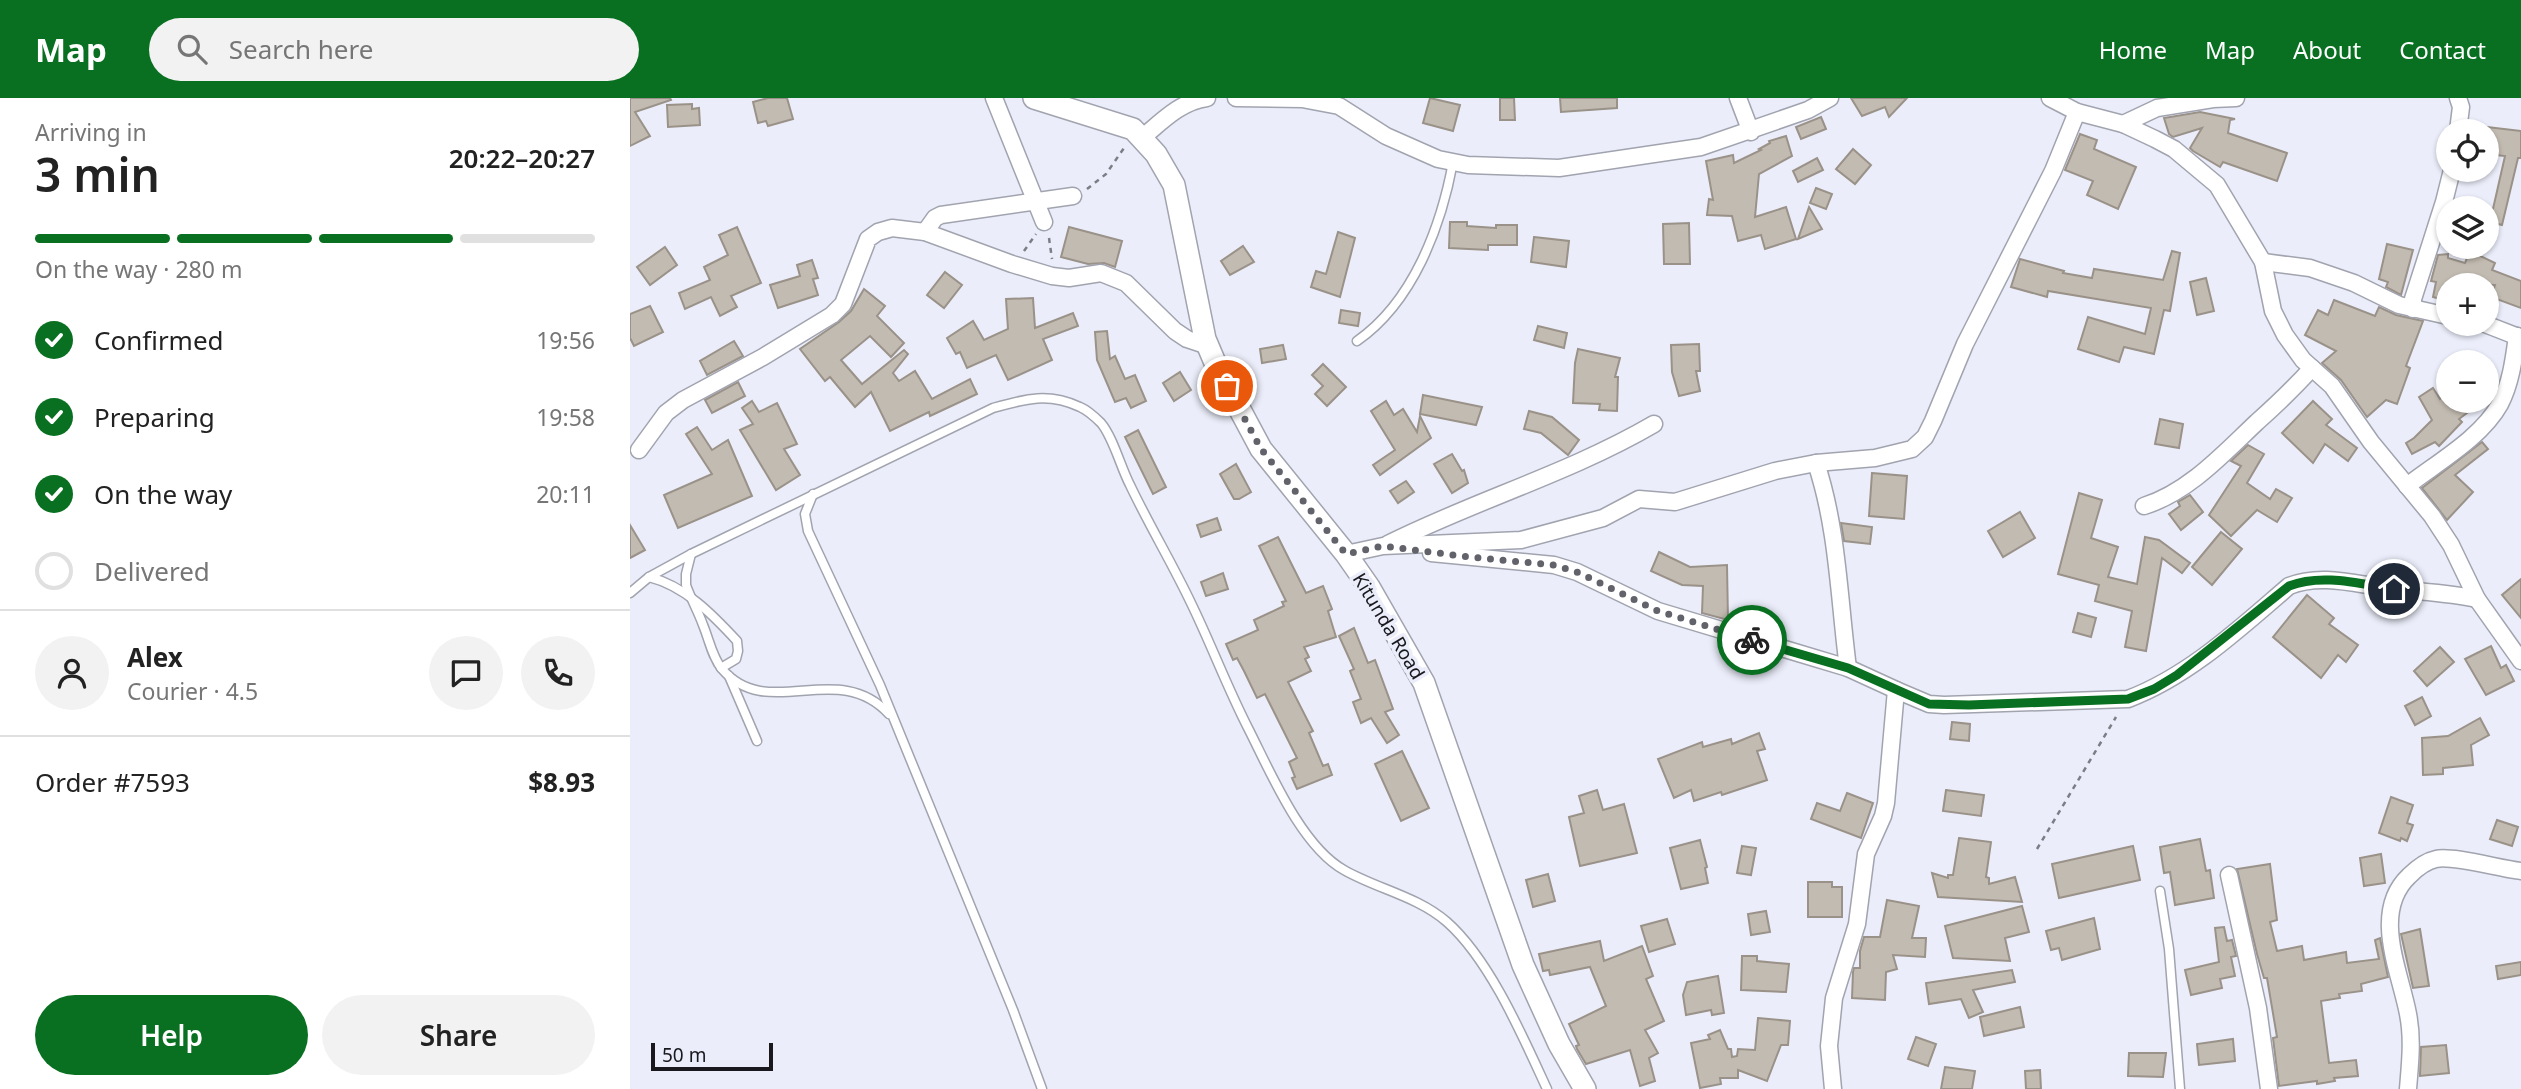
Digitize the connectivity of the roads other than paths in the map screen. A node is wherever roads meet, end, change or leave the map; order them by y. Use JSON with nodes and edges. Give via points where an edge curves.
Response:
{"nodes":[{"id":1,"x":994,"y":98,"type":"edge"},
{"id":2,"x":1034,"y":98,"type":"edge"},
{"id":3,"x":1199,"y":98,"type":"edge"},
{"id":4,"x":1237,"y":98,"type":"edge"},
{"id":5,"x":1301,"y":98,"type":"edge"},
{"id":6,"x":1738,"y":98,"type":"edge"},
{"id":7,"x":1830,"y":98,"type":"edge"},
{"id":8,"x":2049,"y":98,"type":"edge"},
{"id":9,"x":2236,"y":98,"type":"edge"},
{"id":10,"x":2458,"y":98,"type":"edge"},
{"id":11,"x":2156,"y":103,"type":"edge"},
{"id":12,"x":2077,"y":112,"type":"junction"},
{"id":13,"x":2459,"y":119,"type":"edge"},
{"id":14,"x":2123,"y":124,"type":"junction"},
{"id":15,"x":1751,"y":132,"type":"junction"},
{"id":16,"x":1142,"y":138,"type":"junction"},
{"id":17,"x":1453,"y":162,"type":"junction"},
{"id":18,"x":2449,"y":182,"type":"edge"},
{"id":19,"x":1073,"y":196,"type":"dead end"},
{"id":20,"x":1036,"y":203,"type":"junction"},
{"id":21,"x":1044,"y":222,"type":"road end"},
{"id":22,"x":925,"y":232,"type":"junction"},
{"id":23,"x":2263,"y":261,"type":"junction"},
{"id":24,"x":2413,"y":309,"type":"junction"},
{"id":25,"x":2436,"y":314,"type":"edge"},
{"id":26,"x":2499,"y":329,"type":"edge"},
{"id":27,"x":2519,"y":337,"type":"edge"},
{"id":28,"x":1357,"y":341,"type":"dead end"},
{"id":29,"x":1208,"y":346,"type":"junction"},
{"id":30,"x":2312,"y":368,"type":"junction"},
{"id":31,"x":1654,"y":424,"type":"dead end"},
{"id":32,"x":639,"y":450,"type":"dead end"},
{"id":33,"x":1816,"y":463,"type":"junction"},
{"id":34,"x":2407,"y":486,"type":"junction"},
{"id":35,"x":813,"y":494,"type":"junction"},
{"id":36,"x":2144,"y":506,"type":"dead end"},
{"id":37,"x":1383,"y":546,"type":"junction"},
{"id":38,"x":691,"y":554,"type":"junction"},
{"id":39,"x":1346,"y":554,"type":"junction"},
{"id":40,"x":649,"y":578,"type":"junction"},
{"id":41,"x":630,"y":593,"type":"edge"},
{"id":42,"x":690,"y":597,"type":"junction"},
{"id":43,"x":2477,"y":599,"type":"junction"},
{"id":44,"x":2521,"y":661,"type":"edge"},
{"id":45,"x":721,"y":668,"type":"junction"},
{"id":46,"x":1848,"y":668,"type":"junction"},
{"id":47,"x":729,"y":676,"type":"junction"},
{"id":48,"x":1896,"y":690,"type":"junction"},
{"id":49,"x":894,"y":720,"type":"junction"},
{"id":50,"x":757,"y":741,"type":"dead end"},
{"id":51,"x":2521,"y":871,"type":"edge"},
{"id":52,"x":2229,"y":875,"type":"dead end"},
{"id":53,"x":2160,"y":891,"type":"dead end"},
{"id":54,"x":1042,"y":1089,"type":"edge"},
{"id":55,"x":1547,"y":1089,"type":"edge"},
{"id":56,"x":1585,"y":1089,"type":"edge"},
{"id":57,"x":1833,"y":1089,"type":"edge"},
{"id":58,"x":2179,"y":1089,"type":"edge"},
{"id":59,"x":2269,"y":1089,"type":"edge"},
{"id":60,"x":2408,"y":1089,"type":"edge"}],
"edges":[{"from":1,"to":20,"type":"street"},
{"from":2,"to":16,"type":"street","name":"Kitunda Road","via":[[1133,129]]},
{"from":3,"to":16,"type":"street","via":[[1170,113]]},
{"from":4,"to":5,"type":"street"},
{"from":5,"to":17,"type":"street","via":[[1339,106],[1387,136]]},
{"from":6,"to":15,"type":"street"},
{"from":7,"to":15,"type":"street"},
{"from":8,"to":12,"type":"street"},
{"from":9,"to":11,"type":"street"},
{"from":10,"to":13,"type":"street"},
{"from":11,"to":14,"type":"street"},
{"from":12,"to":14,"type":"street"},
{"from":12,"to":33,"type":"street","via":[[1925,437],[1912,449],[1896,454]]},
{"from":14,"to":23,"type":"street","via":[[2174,149],[2217,185]]},
{"from":15,"to":17,"type":"street","via":[[1701,147],[1559,168]]},
{"from":16,"to":29,"type":"street","name":"Kitunda Road","via":[[1174,185]]},
{"from":17,"to":28,"type":"lane","via":[[1436,225],[1406,288],[1387,317]]},
{"from":18,"to":24,"type":"street"},
{"from":19,"to":20,"type":"street"},
{"from":20,"to":21,"type":"street"},
{"from":20,"to":22,"type":"street","via":[[941,215]]},
{"from":22,"to":29,"type":"street","via":[[1052,276],[1101,273],[1126,283],[1175,331]]},
{"from":22,"to":32,"type":"street","via":[[892,228],[878,232],[869,240],[843,304],[832,315],[682,400],[659,421]]},
{"from":23,"to":24,"type":"street","via":[[2319,271]]},
{"from":23,"to":30,"type":"street","via":[[2278,324]]},
{"from":24,"to":25,"type":"street"},
{"from":26,"to":27,"type":"street"},
{"from":27,"to":34,"type":"street","via":[[2499,406],[2472,435]]},
{"from":29,"to":39,"type":"street","name":"Kitunda Road","via":[[1261,449]]},
{"from":30,"to":34,"type":"street","via":[[2332,386]]},
{"from":30,"to":36,"type":"street","via":[[2280,404],[2203,472],[2160,501]]},
{"from":31,"to":37,"type":"street","via":[[1592,457]]},
{"from":33,"to":37,"type":"street","via":[[1675,502],[1639,499],[1603,518],[1521,540]]},
{"from":33,"to":46,"type":"street","via":[[1827,495]]},
{"from":34,"to":43,"type":"street","via":[[2451,545]]},
{"from":35,"to":38,"type":"lane"},
{"from":35,"to":49,"type":"lane","via":[[805,514],[808,531]]},
{"from":35,"to":55,"type":"lane","via":[[993,408],[1032,397],[1082,407],[1102,424],[1301,829],[1329,861],[1428,908],[1447,922],[1480,961]]},
{"from":37,"to":39,"type":"street"},
{"from":37,"to":46,"type":"street","via":[[1554,565],[1658,611]]},
{"from":38,"to":40,"type":"lane"},
{"from":38,"to":42,"type":"lane","via":[[686,575]]},
{"from":39,"to":56,"type":"street","name":"Kitunda Road","via":[[1424,683],[1523,965]]},
{"from":40,"to":41,"type":"lane"},
{"from":40,"to":42,"type":"lane","via":[[674,585]]},
{"from":42,"to":45,"type":"lane"},
{"from":42,"to":45,"type":"lane","via":[[737,641],[736,659]]},
{"from":43,"to":44,"type":"street"},
{"from":43,"to":48,"type":"street","via":[[2332,580],[2303,581],[2289,586],[2177,675],[2128,699],[1944,705],[1929,704]]},
{"from":45,"to":47,"type":"lane"},
{"from":46,"to":48,"type":"street"},
{"from":47,"to":49,"type":"lane","via":[[775,693],[852,690]]},
{"from":47,"to":50,"type":"lane"},
{"from":48,"to":57,"type":"street","via":[[1886,803],[1866,854],[1857,924],[1834,998],[1829,1046]]},
{"from":49,"to":54,"type":"lane"},
{"from":51,"to":60,"type":"street","via":[[2436,859],[2418,867],[2397,892],[2389,926],[2411,1033]]},
{"from":52,"to":59,"type":"street","via":[[2258,1007]]},
{"from":53,"to":58,"type":"lane"}]}
